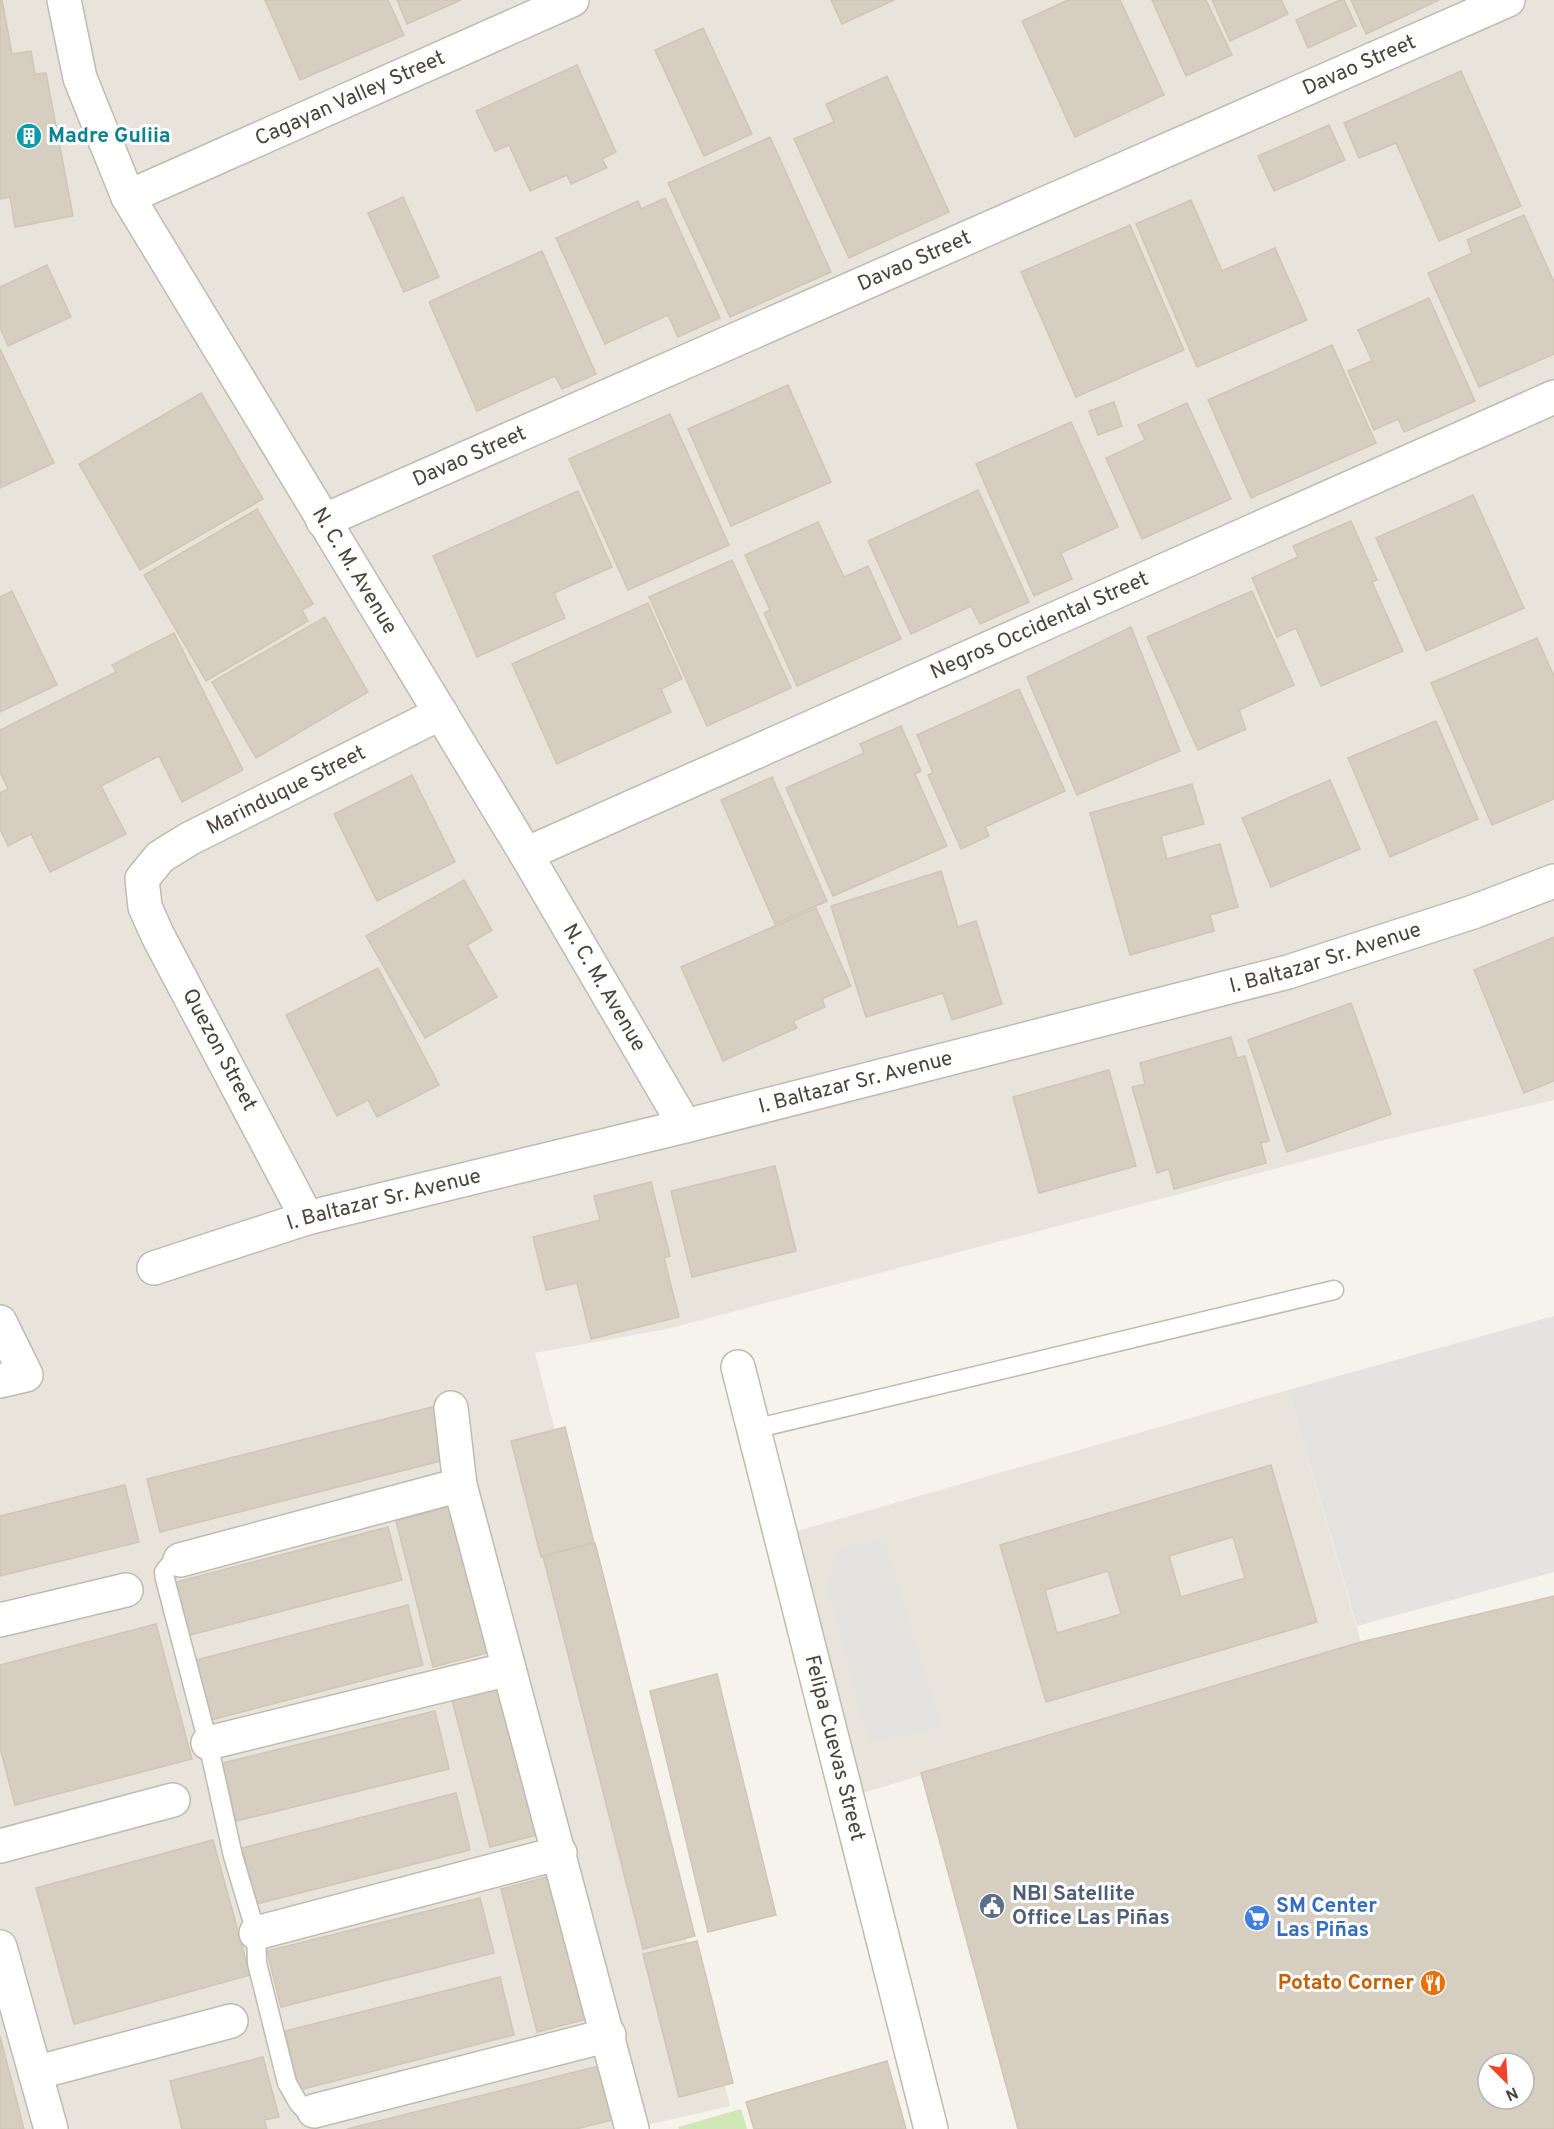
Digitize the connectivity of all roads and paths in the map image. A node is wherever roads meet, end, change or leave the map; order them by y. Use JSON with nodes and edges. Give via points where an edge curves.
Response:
{"nodes":[{"id":1,"x":64,"y":0,"type":"edge"},
{"id":2,"x":572,"y":0,"type":"edge"},
{"id":3,"x":1508,"y":0,"type":"edge"},
{"id":4,"x":128,"y":197,"type":"junction"},
{"id":5,"x":1554,"y":397,"type":"edge"},
{"id":6,"x":323,"y":521,"type":"junction"},
{"id":7,"x":441,"y":713,"type":"junction"},
{"id":8,"x":526,"y":854,"type":"junction"},
{"id":9,"x":142,"y":879,"type":"joint"},
{"id":10,"x":1554,"y":881,"type":"edge"},
{"id":11,"x":685,"y":1126,"type":"junction"},
{"id":12,"x":307,"y":1218,"type":"junction"},
{"id":13,"x":154,"y":1268,"type":"dead end"},
{"id":14,"x":1334,"y":1290,"type":"dead end"},
{"id":15,"x":0,"y":1322,"type":"edge"},
{"id":16,"x":738,"y":1366,"type":"dead end"},
{"id":17,"x":0,"y":1381,"type":"edge"},
{"id":18,"x":451,"y":1408,"type":"dead end"},
{"id":19,"x":754,"y":1429,"type":"junction"},
{"id":20,"x":460,"y":1485,"type":"junction"},
{"id":21,"x":180,"y":1560,"type":"joint"},
{"id":22,"x":126,"y":1590,"type":"dead end"},
{"id":23,"x":0,"y":1620,"type":"edge"},
{"id":24,"x":509,"y":1669,"type":"junction"},
{"id":25,"x":208,"y":1743,"type":"junction"},
{"id":26,"x":173,"y":1800,"type":"dead end"},
{"id":27,"x":0,"y":1846,"type":"edge"},
{"id":28,"x":560,"y":1853,"type":"junction"},
{"id":29,"x":256,"y":1933,"type":"junction"},
{"id":30,"x":0,"y":1947,"type":"edge"},
{"id":31,"x":231,"y":2021,"type":"dead end"},
{"id":32,"x":609,"y":2035,"type":"junction"},
{"id":33,"x":35,"y":2073,"type":"junction"},
{"id":34,"x":315,"y":2111,"type":"joint"},
{"id":35,"x":51,"y":2129,"type":"edge"},
{"id":36,"x":632,"y":2129,"type":"edge"},
{"id":37,"x":931,"y":2129,"type":"edge"}],
"edges":[{"from":1,"to":4,"type":"street","name":"N. C. M. Avenue","via":[[80,78]]},
{"from":2,"to":4,"type":"street","name":"Cagayan Valley Street"},
{"from":3,"to":6,"type":"street","name":"Davao Street"},
{"from":4,"to":6,"type":"street","name":"N. C. M. Avenue"},
{"from":5,"to":8,"type":"street","name":"Negros Occidental Street"},
{"from":6,"to":7,"type":"street","name":"N. C. M. Avenue"},
{"from":7,"to":8,"type":"street","name":"N. C. M. Avenue"},
{"from":7,"to":9,"type":"street","name":"Marinduque Street","via":[[189,839],[160,857]]},
{"from":8,"to":11,"type":"street","name":"N. C. M. Avenue"},
{"from":9,"to":12,"type":"street","name":"Quezon Street","via":[[145,907],[158,936]]},
{"from":10,"to":11,"type":"street","name":"I. Baltazar Sr. Avenue","via":[[1473,912],[1288,972]]},
{"from":11,"to":12,"type":"street","name":"I. Baltazar Sr. Avenue"},
{"from":12,"to":13,"type":"street","name":"I. Baltazar Sr. Avenue"},
{"from":14,"to":19,"type":"lane"},
{"from":15,"to":17,"type":"street","via":[[26,1375]]},
{"from":16,"to":19,"type":"street","name":"Felipa Cuevas Street"},
{"from":18,"to":20,"type":"street"},
{"from":19,"to":37,"type":"street","name":"Felipa Cuevas Street"},
{"from":20,"to":21,"type":"street"},
{"from":20,"to":24,"type":"street"},
{"from":21,"to":25,"type":"lane","via":[[171,1563],[164,1572],[165,1579]]},
{"from":22,"to":23,"type":"street"},
{"from":24,"to":25,"type":"street"},
{"from":24,"to":28,"type":"street"},
{"from":25,"to":29,"type":"lane","via":[[233,1856]]},
{"from":26,"to":27,"type":"street"},
{"from":28,"to":29,"type":"street"},
{"from":28,"to":32,"type":"street"},
{"from":29,"to":34,"type":"lane","via":[[257,1963],[287,2083],[299,2104],[305,2110]]},
{"from":30,"to":33,"type":"street"},
{"from":31,"to":33,"type":"street"},
{"from":32,"to":34,"type":"street"},
{"from":32,"to":36,"type":"street"},
{"from":33,"to":35,"type":"street"}]}
